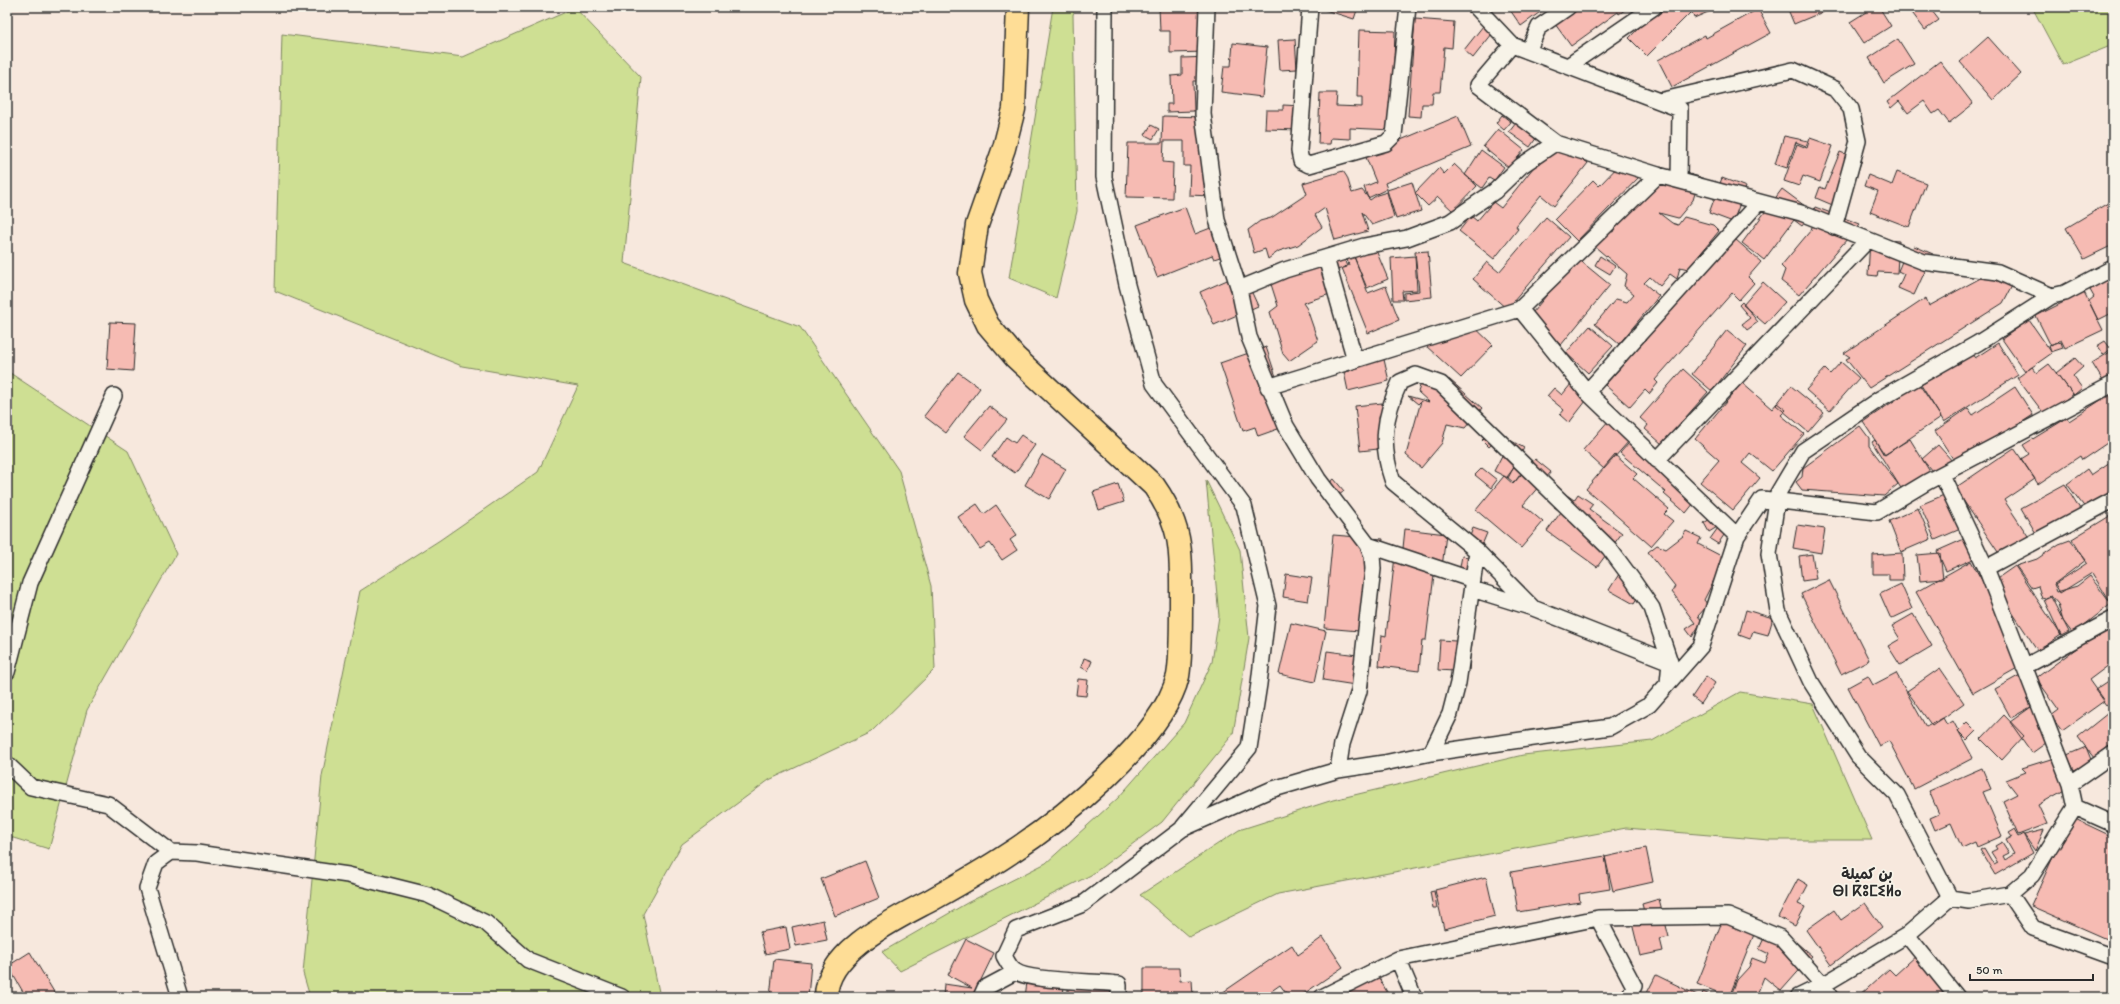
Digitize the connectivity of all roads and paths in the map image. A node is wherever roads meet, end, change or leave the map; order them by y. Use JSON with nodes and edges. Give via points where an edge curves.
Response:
{"nodes":[{"id":1,"x":1018,"y":7,"type":"edge"},
{"id":2,"x":1106,"y":7,"type":"edge"},
{"id":3,"x":1207,"y":7,"type":"edge"},
{"id":4,"x":1310,"y":7,"type":"edge"},
{"id":5,"x":1408,"y":7,"type":"edge"},
{"id":6,"x":1476,"y":7,"type":"edge"},
{"id":7,"x":1568,"y":7,"type":"edge"},
{"id":8,"x":1654,"y":7,"type":"edge"},
{"id":9,"x":1512,"y":45,"type":"junction"},
{"id":10,"x":1528,"y":51,"type":"junction"},
{"id":11,"x":1568,"y":66,"type":"junction"},
{"id":12,"x":1659,"y":101,"type":"junction"},
{"id":13,"x":1555,"y":143,"type":"junction"},
{"id":14,"x":1658,"y":174,"type":"junction"},
{"id":15,"x":1679,"y":180,"type":"junction"},
{"id":16,"x":1759,"y":202,"type":"junction"},
{"id":17,"x":1834,"y":227,"type":"junction"},
{"id":18,"x":1868,"y":240,"type":"junction"},
{"id":19,"x":1326,"y":258,"type":"junction"},
{"id":20,"x":2113,"y":268,"type":"edge"},
{"id":21,"x":1239,"y":289,"type":"junction"},
{"id":22,"x":2052,"y":296,"type":"junction"},
{"id":23,"x":1520,"y":309,"type":"junction"},
{"id":24,"x":1355,"y":360,"type":"junction"},
{"id":25,"x":2113,"y":384,"type":"edge"},
{"id":26,"x":1268,"y":387,"type":"junction"},
{"id":27,"x":1587,"y":392,"type":"junction"},
{"id":28,"x":114,"y":396,"type":"dead end"},
{"id":29,"x":1657,"y":460,"type":"junction"},
{"id":30,"x":1942,"y":475,"type":"junction"},
{"id":31,"x":2113,"y":500,"type":"edge"},
{"id":32,"x":1777,"y":502,"type":"junction"},
{"id":33,"x":1737,"y":536,"type":"junction"},
{"id":34,"x":1368,"y":545,"type":"junction"},
{"id":35,"x":1477,"y":552,"type":"junction"},
{"id":36,"x":1986,"y":568,"type":"junction"},
{"id":37,"x":1472,"y":585,"type":"junction"},
{"id":38,"x":1533,"y":608,"type":"junction"},
{"id":39,"x":2113,"y":619,"type":"edge"},
{"id":40,"x":1670,"y":662,"type":"junction"},
{"id":41,"x":2024,"y":667,"type":"junction"},
{"id":42,"x":7,"y":672,"type":"edge"},
{"id":43,"x":1668,"y":684,"type":"junction"},
{"id":44,"x":1431,"y":753,"type":"junction"},
{"id":45,"x":2113,"y":754,"type":"edge"},
{"id":46,"x":7,"y":764,"type":"edge"},
{"id":47,"x":1338,"y":770,"type":"junction"},
{"id":48,"x":2070,"y":784,"type":"junction"},
{"id":49,"x":2075,"y":807,"type":"junction"},
{"id":50,"x":2113,"y":824,"type":"edge"},
{"id":51,"x":1182,"y":829,"type":"junction"},
{"id":52,"x":172,"y":852,"type":"junction"},
{"id":53,"x":2010,"y":894,"type":"junction"},
{"id":54,"x":1950,"y":898,"type":"junction"},
{"id":55,"x":1598,"y":918,"type":"junction"},
{"id":56,"x":1907,"y":935,"type":"junction"},
{"id":57,"x":2113,"y":957,"type":"edge"},
{"id":58,"x":1398,"y":959,"type":"junction"},
{"id":59,"x":1015,"y":972,"type":"junction"},
{"id":60,"x":1827,"y":991,"type":"edge"},
{"id":61,"x":180,"y":997,"type":"edge"},
{"id":62,"x":622,"y":997,"type":"edge"},
{"id":63,"x":826,"y":997,"type":"edge"},
{"id":64,"x":980,"y":997,"type":"edge"},
{"id":65,"x":1119,"y":997,"type":"edge"},
{"id":66,"x":1322,"y":997,"type":"edge"},
{"id":67,"x":1414,"y":997,"type":"edge"},
{"id":68,"x":1629,"y":997,"type":"edge"},
{"id":69,"x":1798,"y":997,"type":"edge"},
{"id":70,"x":1957,"y":997,"type":"edge"}],
"edges":[{"from":1,"to":63,"type":"main road","via":[[1014,109],[1004,148],[976,225],[970,273],[976,300],[988,325],[1015,357],[1154,486],[1168,505],[1178,530],[1181,560],[1178,676],[1163,711],[1145,736],[1073,808],[1007,855],[931,900],[899,915],[867,936],[839,963],[826,989]]},
{"from":2,"to":51,"type":"street","via":[[1104,177],[1145,354],[1154,384],[1244,506],[1268,606],[1249,748]]},
{"from":3,"to":21,"type":"street","via":[[1203,114],[1217,220]]},
{"from":4,"to":5,"type":"street","via":[[1299,151],[1301,161],[1309,165],[1386,143],[1394,135]]},
{"from":6,"to":9,"type":"street"},
{"from":7,"to":10,"type":"street","via":[[1539,26]]},
{"from":8,"to":11,"type":"street"},
{"from":9,"to":10,"type":"street"},
{"from":9,"to":13,"type":"street","via":[[1478,85]]},
{"from":10,"to":11,"type":"street"},
{"from":11,"to":12,"type":"street"},
{"from":12,"to":15,"type":"street","via":[[1680,109]]},
{"from":12,"to":17,"type":"street","via":[[1793,70],[1835,89],[1851,109],[1858,141]]},
{"from":13,"to":14,"type":"street"},
{"from":13,"to":19,"type":"street","via":[[1521,166],[1495,191],[1450,222],[1407,238],[1364,246]]},
{"from":14,"to":15,"type":"street"},
{"from":14,"to":23,"type":"street"},
{"from":15,"to":16,"type":"street"},
{"from":16,"to":17,"type":"street","via":[[1801,213]]},
{"from":16,"to":27,"type":"street"},
{"from":17,"to":18,"type":"street"},
{"from":18,"to":22,"type":"street","via":[[1924,262],[1998,272]]},
{"from":18,"to":29,"type":"street"},
{"from":19,"to":21,"type":"street","via":[[1285,270]]},
{"from":19,"to":24,"type":"street"},
{"from":20,"to":22,"type":"street","via":[[2065,293]]},
{"from":21,"to":26,"type":"street","via":[[1249,337]]},
{"from":22,"to":32,"type":"street","via":[[1978,343],[1881,398],[1803,451],[1778,493]]},
{"from":23,"to":24,"type":"street"},
{"from":23,"to":27,"type":"street"},
{"from":24,"to":26,"type":"street"},
{"from":25,"to":30,"type":"street"},
{"from":26,"to":34,"type":"street","via":[[1286,426],[1318,479]]},
{"from":27,"to":29,"type":"street"},
{"from":28,"to":42,"type":"street","via":[[30,583]]},
{"from":29,"to":33,"type":"street"},
{"from":30,"to":32,"type":"street","via":[[1877,512]]},
{"from":30,"to":36,"type":"street"},
{"from":31,"to":36,"type":"street"},
{"from":32,"to":33,"type":"street","via":[[1762,499]]},
{"from":32,"to":54,"type":"street","via":[[1769,554],[1778,611],[1793,648],[1811,682],[1858,756],[1897,795]]},
{"from":33,"to":43,"type":"street","via":[[1701,646]]},
{"from":34,"to":37,"type":"street"},
{"from":34,"to":47,"type":"street","via":[[1373,569],[1359,691],[1342,744]]},
{"from":35,"to":37,"type":"street"},
{"from":35,"to":38,"type":"street"},
{"from":35,"to":40,"type":"street","via":[[1394,482],[1387,465],[1384,431],[1393,397],[1400,382],[1416,375],[1441,384],[1609,548],[1652,608]]},
{"from":36,"to":41,"type":"street"},
{"from":37,"to":38,"type":"street"},
{"from":37,"to":44,"type":"street","via":[[1458,683],[1450,714]]},
{"from":38,"to":40,"type":"street"},
{"from":39,"to":41,"type":"street"},
{"from":40,"to":43,"type":"street"},
{"from":41,"to":48,"type":"street"},
{"from":43,"to":44,"type":"street","via":[[1649,705],[1610,727]]},
{"from":44,"to":47,"type":"street"},
{"from":45,"to":48,"type":"street"},
{"from":46,"to":52,"type":"street","via":[[31,787],[108,804]]},
{"from":47,"to":51,"type":"street","via":[[1270,790]]},
{"from":48,"to":49,"type":"street"},
{"from":49,"to":50,"type":"street"},
{"from":49,"to":53,"type":"street","via":[[2032,875]]},
{"from":51,"to":59,"type":"street","via":[[1082,904],[1016,930],[1004,956]]},
{"from":52,"to":61,"type":"street","via":[[156,863],[147,888]]},
{"from":52,"to":62,"type":"street","via":[[197,853],[348,875],[428,895],[486,923],[528,960]]},
{"from":53,"to":54,"type":"street","via":[[1969,901]]},
{"from":53,"to":57,"type":"street","via":[[2033,928]]},
{"from":54,"to":56,"type":"street"},
{"from":55,"to":58,"type":"street"},
{"from":55,"to":60,"type":"street","via":[[1728,916],[1781,938]]},
{"from":55,"to":68,"type":"street","via":[[1634,986]]},
{"from":56,"to":60,"type":"street"},
{"from":56,"to":70,"type":"street"},
{"from":58,"to":66,"type":"street"},
{"from":58,"to":67,"type":"street"},
{"from":59,"to":64,"type":"street","via":[[984,988]]},
{"from":59,"to":65,"type":"street","via":[[1047,980],[1119,984]]},
{"from":60,"to":69,"type":"street"}]}
